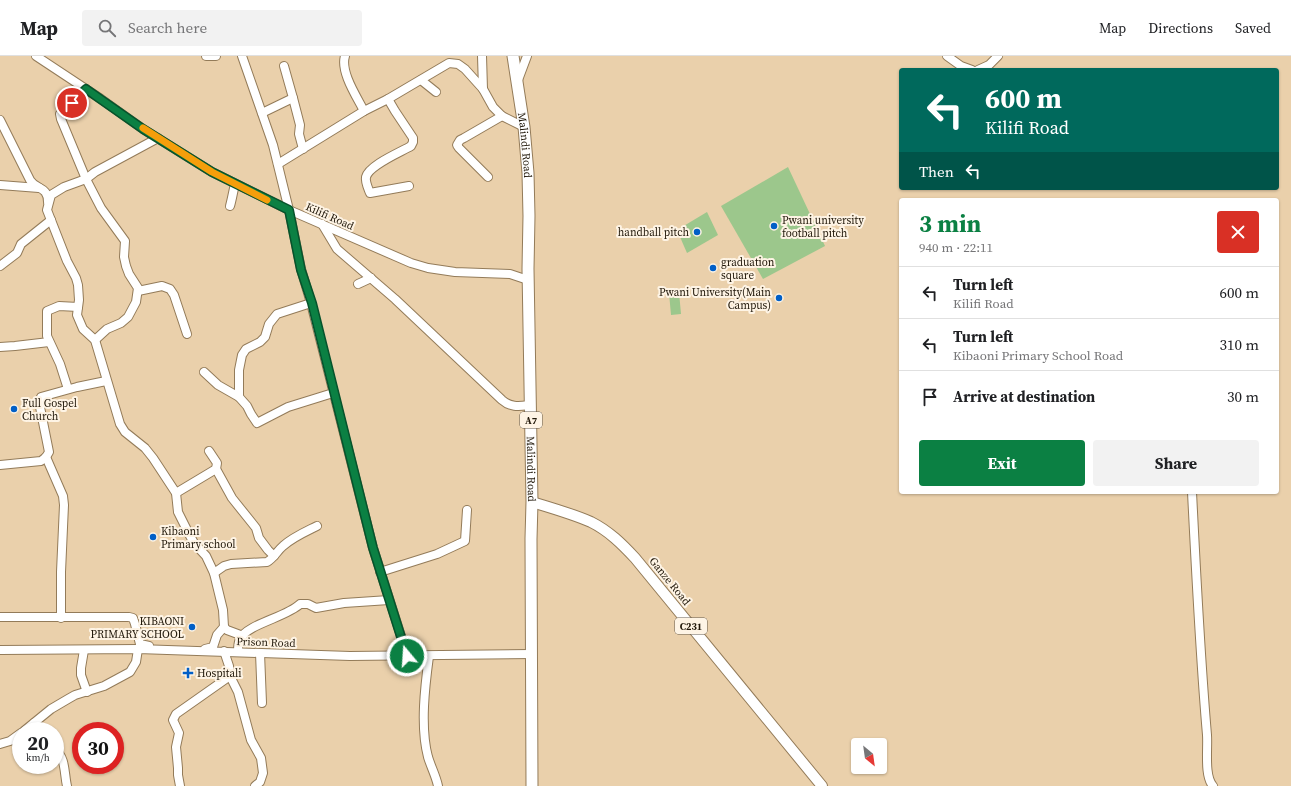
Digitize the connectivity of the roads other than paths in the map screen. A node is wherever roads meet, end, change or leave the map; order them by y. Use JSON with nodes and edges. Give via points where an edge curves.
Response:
{"nodes":[{"id":1,"x":36,"y":56,"type":"edge"},
{"id":2,"x":206,"y":56,"type":"edge"},
{"id":3,"x":216,"y":56,"type":"edge"},
{"id":4,"x":242,"y":56,"type":"edge"},
{"id":5,"x":345,"y":56,"type":"edge"},
{"id":6,"x":482,"y":56,"type":"edge"},
{"id":7,"x":527,"y":56,"type":"edge"},
{"id":8,"x":947,"y":56,"type":"edge"},
{"id":9,"x":998,"y":56,"type":"edge"},
{"id":10,"x":511,"y":57,"type":"edge"},
{"id":11,"x":284,"y":66,"type":"dead end"},
{"id":12,"x":966,"y":68,"type":"edge"},
{"id":13,"x":984,"y":68,"type":"edge"},
{"id":14,"x":421,"y":80,"type":"junction"},
{"id":15,"x":518,"y":80,"type":"junction"},
{"id":16,"x":86,"y":89,"type":"junction"},
{"id":17,"x":483,"y":89,"type":"junction"},
{"id":18,"x":436,"y":92,"type":"dead end"},
{"id":19,"x":292,"y":98,"type":"junction"},
{"id":20,"x":388,"y":99,"type":"junction"},
{"id":21,"x":364,"y":111,"type":"junction"},
{"id":22,"x":262,"y":113,"type":"junction"},
{"id":23,"x":502,"y":116,"type":"junction"},
{"id":24,"x":0,"y":120,"type":"edge"},
{"id":25,"x":524,"y":127,"type":"junction"},
{"id":26,"x":158,"y":138,"type":"junction"},
{"id":27,"x":303,"y":149,"type":"junction"},
{"id":28,"x":278,"y":164,"type":"junction"},
{"id":29,"x":488,"y":177,"type":"dead end"},
{"id":30,"x":86,"y":179,"type":"junction"},
{"id":31,"x":235,"y":184,"type":"junction"},
{"id":32,"x":0,"y":186,"type":"edge"},
{"id":33,"x":409,"y":186,"type":"dead end"},
{"id":34,"x":43,"y":189,"type":"junction"},
{"id":35,"x":230,"y":206,"type":"dead end"},
{"id":36,"x":47,"y":210,"type":"junction"},
{"id":37,"x":289,"y":210,"type":"junction"},
{"id":38,"x":51,"y":220,"type":"junction"},
{"id":39,"x":322,"y":224,"type":"junction"},
{"id":40,"x":0,"y":266,"type":"edge"},
{"id":41,"x":528,"y":269,"type":"junction"},
{"id":42,"x":510,"y":274,"type":"junction"},
{"id":43,"x":371,"y":278,"type":"junction"},
{"id":44,"x":528,"y":280,"type":"junction"},
{"id":45,"x":358,"y":284,"type":"dead end"},
{"id":46,"x":138,"y":291,"type":"junction"},
{"id":47,"x":312,"y":303,"type":"junction"},
{"id":48,"x":78,"y":307,"type":"junction"},
{"id":49,"x":187,"y":334,"type":"dead end"},
{"id":50,"x":95,"y":340,"type":"junction"},
{"id":51,"x":49,"y":342,"type":"junction"},
{"id":52,"x":0,"y":347,"type":"edge"},
{"id":53,"x":204,"y":372,"type":"dead end"},
{"id":54,"x":106,"y":381,"type":"junction"},
{"id":55,"x":68,"y":389,"type":"junction"},
{"id":56,"x":334,"y":393,"type":"junction"},
{"id":57,"x":239,"y":396,"type":"junction"},
{"id":58,"x":531,"y":405,"type":"junction"},
{"id":59,"x":209,"y":451,"type":"dead end"},
{"id":60,"x":46,"y":457,"type":"junction"},
{"id":61,"x":0,"y":465,"type":"edge"},
{"id":62,"x":216,"y":469,"type":"junction"},
{"id":63,"x":176,"y":492,"type":"junction"},
{"id":64,"x":1192,"y":494,"type":"edge"},
{"id":65,"x":532,"y":502,"type":"junction"},
{"id":66,"x":467,"y":510,"type":"dead end"},
{"id":67,"x":317,"y":526,"type":"dead end"},
{"id":68,"x":274,"y":556,"type":"junction"},
{"id":69,"x":214,"y":572,"type":"junction"},
{"id":70,"x":380,"y":572,"type":"junction"},
{"id":71,"x":389,"y":600,"type":"junction"},
{"id":72,"x":0,"y":617,"type":"edge"},
{"id":73,"x":61,"y":618,"type":"junction"},
{"id":74,"x":224,"y":627,"type":"junction"},
{"id":75,"x":243,"y":636,"type":"junction"},
{"id":76,"x":138,"y":649,"type":"junction"},
{"id":77,"x":0,"y":650,"type":"edge"},
{"id":78,"x":84,"y":650,"type":"junction"},
{"id":79,"x":224,"y":652,"type":"junction"},
{"id":80,"x":238,"y":652,"type":"junction"},
{"id":81,"x":260,"y":653,"type":"junction"},
{"id":82,"x":532,"y":654,"type":"junction"},
{"id":83,"x":407,"y":656,"type":"junction"},
{"id":84,"x":429,"y":656,"type":"junction"},
{"id":85,"x":230,"y":676,"type":"junction"},
{"id":86,"x":86,"y":692,"type":"junction"},
{"id":87,"x":262,"y":703,"type":"dead end"},
{"id":88,"x":35,"y":722,"type":"edge"},
{"id":89,"x":12,"y":740,"type":"edge"},
{"id":90,"x":0,"y":744,"type":"edge"},
{"id":91,"x":64,"y":766,"type":"edge"},
{"id":92,"x":259,"y":785,"type":"edge"},
{"id":93,"x":67,"y":786,"type":"edge"},
{"id":94,"x":180,"y":786,"type":"edge"},
{"id":95,"x":438,"y":786,"type":"edge"},
{"id":96,"x":532,"y":786,"type":"edge"},
{"id":97,"x":822,"y":786,"type":"edge"},
{"id":98,"x":1213,"y":786,"type":"edge"}],
"edges":[{"from":1,"to":16,"type":"street","name":"Kilifi Road"},
{"from":2,"to":3,"type":"street"},
{"from":4,"to":22,"type":"street"},
{"from":5,"to":21,"type":"street","via":[[344,63],[349,79]]},
{"from":6,"to":17,"type":"street"},
{"from":7,"to":15,"type":"street"},
{"from":8,"to":12,"type":"street"},
{"from":9,"to":13,"type":"street"},
{"from":10,"to":15,"type":"highway","name":"Malindi Road","number":"A7"},
{"from":11,"to":19,"type":"street"},
{"from":14,"to":17,"type":"street","via":[[442,66],[454,62],[465,69]]},
{"from":14,"to":18,"type":"street"},
{"from":14,"to":20,"type":"street"},
{"from":15,"to":25,"type":"highway","name":"Malindi Road","number":"A7"},
{"from":16,"to":26,"type":"street","name":"Kilifi Road"},
{"from":16,"to":30,"type":"street","via":[[60,114]]},
{"from":17,"to":23,"type":"street","via":[[493,107]]},
{"from":19,"to":22,"type":"street"},
{"from":19,"to":27,"type":"street","via":[[300,125]]},
{"from":20,"to":21,"type":"street"},
{"from":20,"to":33,"type":"street","via":[[413,138],[413,142],[411,146],[372,168],[367,175],[367,183],[370,193]]},
{"from":21,"to":27,"type":"street"},
{"from":22,"to":28,"type":"street"},
{"from":23,"to":25,"type":"street"},
{"from":23,"to":29,"type":"street","via":[[460,140],[457,145]]},
{"from":24,"to":34,"type":"street","via":[[32,184]]},
{"from":25,"to":41,"type":"highway","name":"Malindi Road","number":"A7","via":[[529,188]]},
{"from":26,"to":30,"type":"street"},
{"from":26,"to":31,"type":"street","name":"Kilifi Road"},
{"from":27,"to":28,"type":"street"},
{"from":28,"to":37,"type":"street"},
{"from":30,"to":36,"type":"street","via":[[51,195]]},
{"from":30,"to":46,"type":"street","via":[[101,208],[125,241],[126,266]]},
{"from":31,"to":35,"type":"street"},
{"from":31,"to":37,"type":"street","name":"Kilifi Road"},
{"from":32,"to":34,"type":"street"},
{"from":34,"to":36,"type":"street","via":[[49,200]]},
{"from":36,"to":38,"type":"street"},
{"from":37,"to":39,"type":"street","name":"Kilifi Road"},
{"from":37,"to":47,"type":"street","via":[[301,270]]},
{"from":38,"to":40,"type":"street"},
{"from":38,"to":48,"type":"street","via":[[76,278]]},
{"from":39,"to":42,"type":"street","name":"Kilifi Road","via":[[392,256],[428,268],[455,272]]},
{"from":39,"to":43,"type":"street","via":[[337,249]]},
{"from":41,"to":42,"type":"street","name":"Kilifi Road"},
{"from":41,"to":44,"type":"highway","name":"Malindi Road","number":"A7"},
{"from":42,"to":44,"type":"street","name":"Kilifi Road"},
{"from":43,"to":45,"type":"street"},
{"from":43,"to":58,"type":"street","via":[[505,403],[516,406]]},
{"from":44,"to":58,"type":"highway","name":"Malindi Road","number":"A7"},
{"from":46,"to":49,"type":"street","via":[[162,286],[170,289]]},
{"from":46,"to":50,"type":"street","via":[[134,306],[126,320],[107,329]]},
{"from":47,"to":56,"type":"street"},
{"from":47,"to":57,"type":"street","via":[[277,314],[260,342],[242,354]]},
{"from":48,"to":50,"type":"street","via":[[77,316],[82,329]]},
{"from":48,"to":51,"type":"street","via":[[59,306],[47,311]]},
{"from":50,"to":54,"type":"street"},
{"from":51,"to":52,"type":"street"},
{"from":51,"to":55,"type":"street"},
{"from":53,"to":57,"type":"street","via":[[218,385]]},
{"from":54,"to":55,"type":"street"},
{"from":54,"to":63,"type":"street","via":[[125,432],[154,458]]},
{"from":55,"to":60,"type":"street","via":[[40,399],[42,423],[49,452]]},
{"from":56,"to":57,"type":"street","via":[[288,407],[257,424]]},
{"from":56,"to":70,"type":"street"},
{"from":58,"to":65,"type":"highway","name":"Malindi Road","number":"A7"},
{"from":59,"to":62,"type":"street","via":[[217,463]]},
{"from":60,"to":61,"type":"street","via":[[40,461]]},
{"from":60,"to":73,"type":"street","via":[[63,496],[64,505]]},
{"from":62,"to":63,"type":"street"},
{"from":62,"to":68,"type":"street","via":[[232,498]]},
{"from":63,"to":69,"type":"street","via":[[178,512],[183,523]]},
{"from":64,"to":98,"type":"street","via":[[1208,769]]},
{"from":65,"to":82,"type":"highway","name":"Malindi Road","number":"A7"},
{"from":65,"to":97,"type":"main road","name":"Ganze Road","number":"C231","via":[[591,522],[623,544]]},
{"from":66,"to":70,"type":"street","via":[[465,541],[437,554]]},
{"from":67,"to":68,"type":"street","via":[[296,536]]},
{"from":68,"to":69,"type":"street","via":[[267,562],[232,564]]},
{"from":69,"to":74,"type":"street","via":[[223,610]]},
{"from":70,"to":71,"type":"street"},
{"from":71,"to":75,"type":"street","via":[[316,608],[300,604],[294,610],[256,627]]},
{"from":71,"to":83,"type":"street"},
{"from":72,"to":73,"type":"street"},
{"from":73,"to":74,"type":"street","via":[[133,618],[140,644],[160,647],[210,648]]},
{"from":74,"to":75,"type":"street"},
{"from":75,"to":80,"type":"street"},
{"from":76,"to":78,"type":"street","name":"Prison Road"},
{"from":76,"to":79,"type":"street","name":"Prison Road"},
{"from":76,"to":86,"type":"street","via":[[136,662],[130,672]]},
{"from":77,"to":78,"type":"street","name":"Prison Road"},
{"from":78,"to":86,"type":"street","via":[[81,675]]},
{"from":79,"to":80,"type":"street","name":"Prison Road"},
{"from":79,"to":85,"type":"street"},
{"from":80,"to":81,"type":"street","name":"Prison Road"},
{"from":81,"to":83,"type":"street","name":"Prison Road"},
{"from":81,"to":87,"type":"street"},
{"from":82,"to":84,"type":"street","name":"Prison Road"},
{"from":82,"to":96,"type":"highway","name":"Malindi Road","number":"A7"},
{"from":83,"to":84,"type":"street","name":"Prison Road"},
{"from":84,"to":95,"type":"street","via":[[425,689],[425,730],[428,756]]},
{"from":85,"to":92,"type":"street","via":[[238,692],[252,740],[261,758],[262,773]]},
{"from":85,"to":94,"type":"street","via":[[174,717],[178,733],[176,747]]},
{"from":86,"to":88,"type":"street","via":[[58,704]]},
{"from":89,"to":90,"type":"street"},
{"from":91,"to":93,"type":"street"}]}
